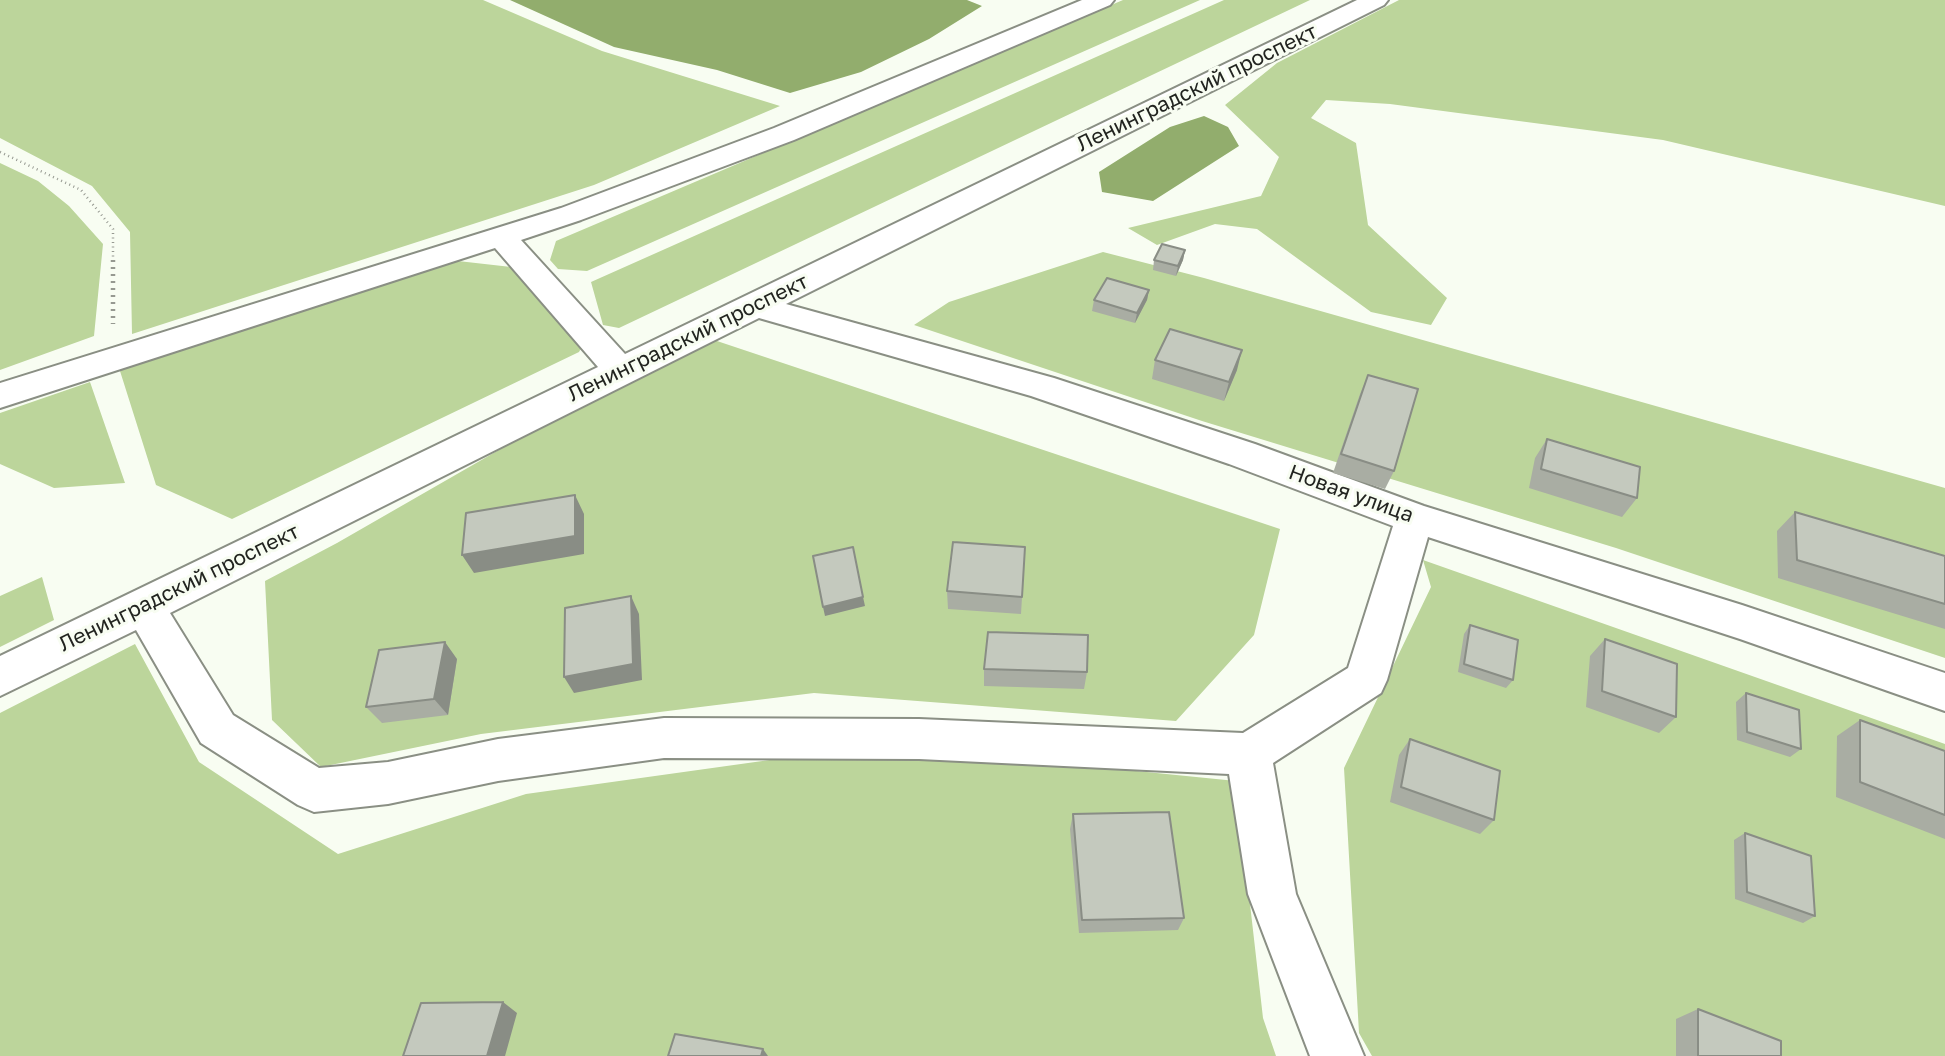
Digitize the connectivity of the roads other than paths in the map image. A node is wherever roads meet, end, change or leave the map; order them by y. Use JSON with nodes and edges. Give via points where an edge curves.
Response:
{"nodes":[{"id":1,"x":1102,"y":0,"type":"edge"},
{"id":2,"x":1376,"y":0,"type":"edge"},
{"id":3,"x":502,"y":237,"type":"junction"},
{"id":4,"x":754,"y":306,"type":"junction"},
{"id":5,"x":621,"y":372,"type":"junction"},
{"id":6,"x":0,"y":396,"type":"edge"},
{"id":7,"x":1414,"y":518,"type":"junction"},
{"id":8,"x":143,"y":605,"type":"junction"},
{"id":9,"x":0,"y":677,"type":"edge"},
{"id":10,"x":1945,"y":692,"type":"edge"},
{"id":11,"x":1250,"y":754,"type":"junction"},
{"id":12,"x":1337,"y":1056,"type":"edge"}],
"edges":[{"from":1,"to":3,"type":"street","via":[[784,134]]},
{"from":2,"to":4,"type":"street","name":"Ленинградский проспект"},
{"from":3,"to":5,"type":"street"},
{"from":3,"to":6,"type":"street"},
{"from":4,"to":5,"type":"street","name":"Ленинградский проспект"},
{"from":4,"to":7,"type":"street","name":"Новая улица","via":[[1042,387]]},
{"from":5,"to":8,"type":"street","name":"Ленинградский проспект"},
{"from":7,"to":10,"type":"street","name":"Новая улица"},
{"from":7,"to":11,"type":"street","via":[[1366,680]]},
{"from":8,"to":9,"type":"street","name":"Ленинградский проспект"},
{"from":8,"to":11,"type":"street","via":[[217,729],[314,790],[388,783],[498,760],[664,738],[919,739]]},
{"from":11,"to":12,"type":"street","via":[[1272,894]]}]}
